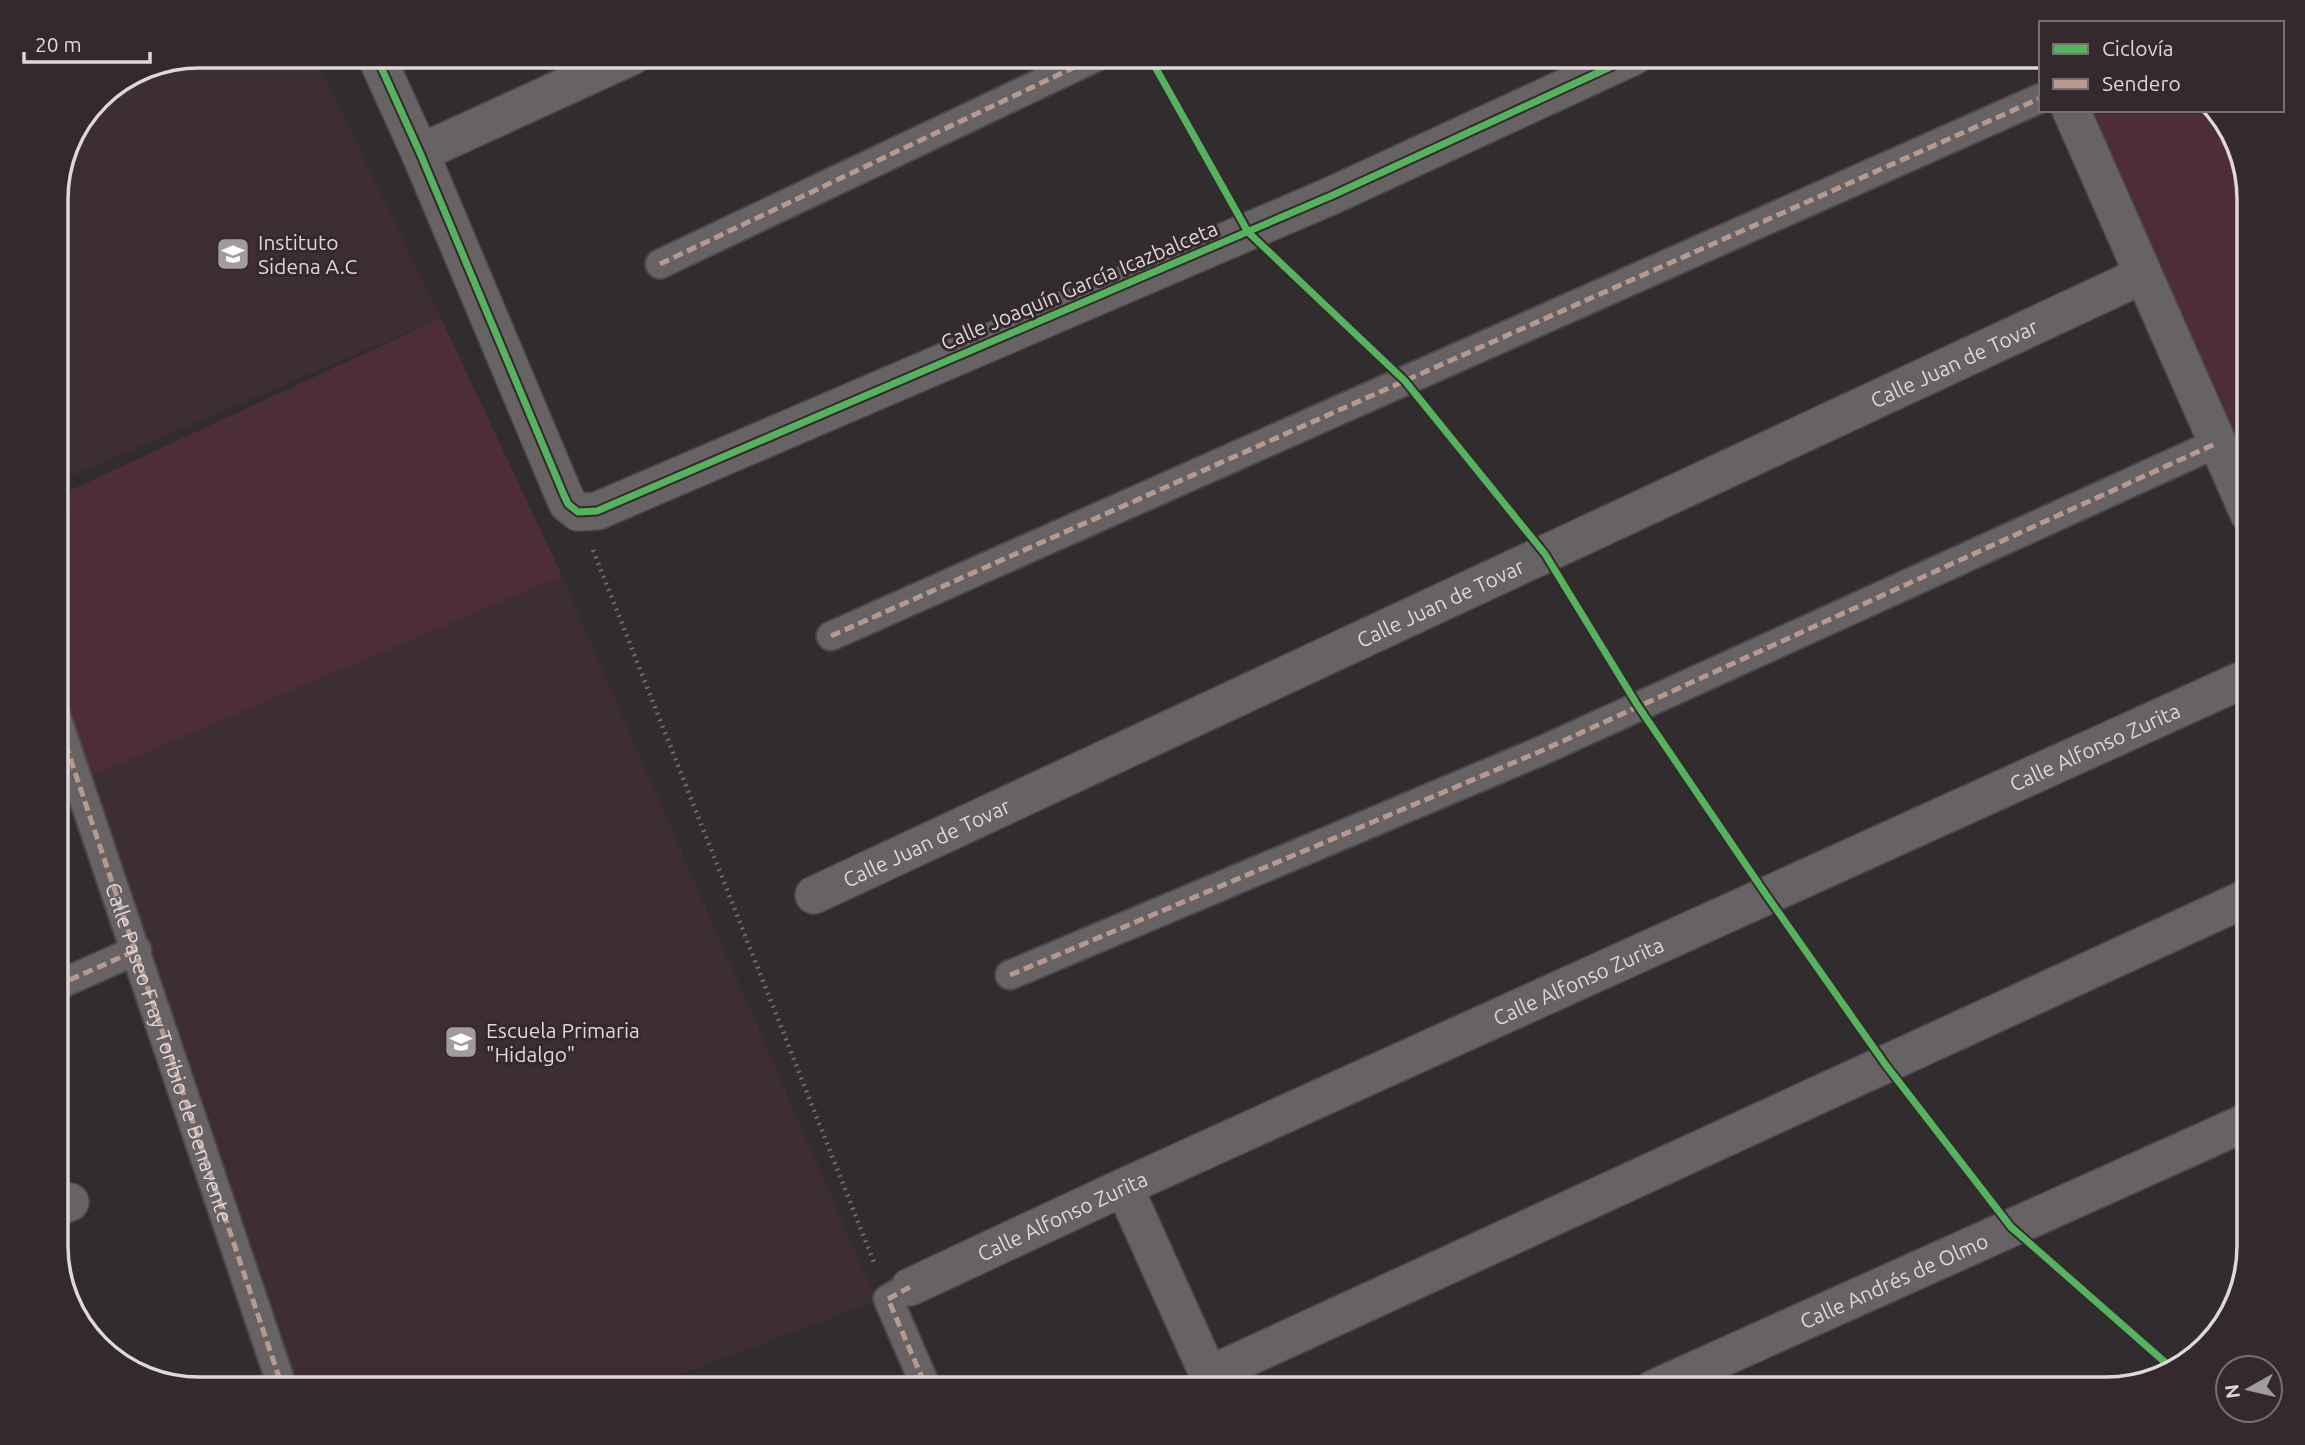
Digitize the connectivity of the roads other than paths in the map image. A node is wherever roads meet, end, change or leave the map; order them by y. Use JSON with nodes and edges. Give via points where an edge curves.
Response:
{"nodes":[{"id":1,"x":1607,"y":68,"type":"edge"},
{"id":2,"x":382,"y":69,"type":"edge"},
{"id":3,"x":604,"y":69,"type":"edge"},
{"id":4,"x":1072,"y":69,"type":"edge"},
{"id":5,"x":2039,"y":99,"type":"edge"},
{"id":6,"x":2072,"y":112,"type":"edge"},
{"id":7,"x":420,"y":153,"type":"junction"},
{"id":8,"x":660,"y":264,"type":"dead end"},
{"id":9,"x":2143,"y":275,"type":"junction"},
{"id":10,"x":2217,"y":443,"type":"junction"},
{"id":11,"x":2236,"y":486,"type":"edge"},
{"id":12,"x":831,"y":636,"type":"dead end"},
{"id":13,"x":2236,"y":683,"type":"edge"},
{"id":14,"x":69,"y":754,"type":"edge"},
{"id":15,"x":814,"y":895,"type":"dead end"},
{"id":16,"x":2237,"y":903,"type":"edge"},
{"id":17,"x":136,"y":950,"type":"junction"},
{"id":18,"x":1010,"y":975,"type":"dead end"},
{"id":19,"x":69,"y":980,"type":"edge"},
{"id":20,"x":2237,"y":1126,"type":"edge"},
{"id":21,"x":1124,"y":1187,"type":"junction"},
{"id":22,"x":899,"y":1293,"type":"joint"},
{"id":23,"x":279,"y":1377,"type":"edge"},
{"id":24,"x":924,"y":1377,"type":"edge"},
{"id":25,"x":1210,"y":1377,"type":"edge"},
{"id":26,"x":1223,"y":1377,"type":"edge"},
{"id":27,"x":1680,"y":1377,"type":"edge"}],
"edges":[{"from":1,"to":7,"type":"street","name":"Calle Joaquín García Icazbalceta","via":[[1248,232],[594,508],[568,504]]},
{"from":2,"to":7,"type":"street"},
{"from":3,"to":7,"type":"street"},
{"from":4,"to":8,"type":"street"},
{"from":5,"to":12,"type":"street"},
{"from":6,"to":9,"type":"street"},
{"from":9,"to":10,"type":"street"},
{"from":9,"to":15,"type":"street","name":"Calle Juan de Tovar"},
{"from":10,"to":11,"type":"street"},
{"from":10,"to":18,"type":"street","via":[[1541,751]]},
{"from":13,"to":21,"type":"street","name":"Calle Alfonso Zurita"},
{"from":14,"to":17,"type":"street","name":"Calle Paseo Fray Toribio de Benavente"},
{"from":16,"to":26,"type":"street"},
{"from":17,"to":19,"type":"street"},
{"from":17,"to":23,"type":"street","name":"Calle Paseo Fray Toribio de Benavente"},
{"from":20,"to":27,"type":"street","name":"Calle Andrés de Olmo"},
{"from":21,"to":22,"type":"street","name":"Calle Alfonso Zurita"},
{"from":21,"to":25,"type":"street"},
{"from":22,"to":24,"type":"street"}]}
